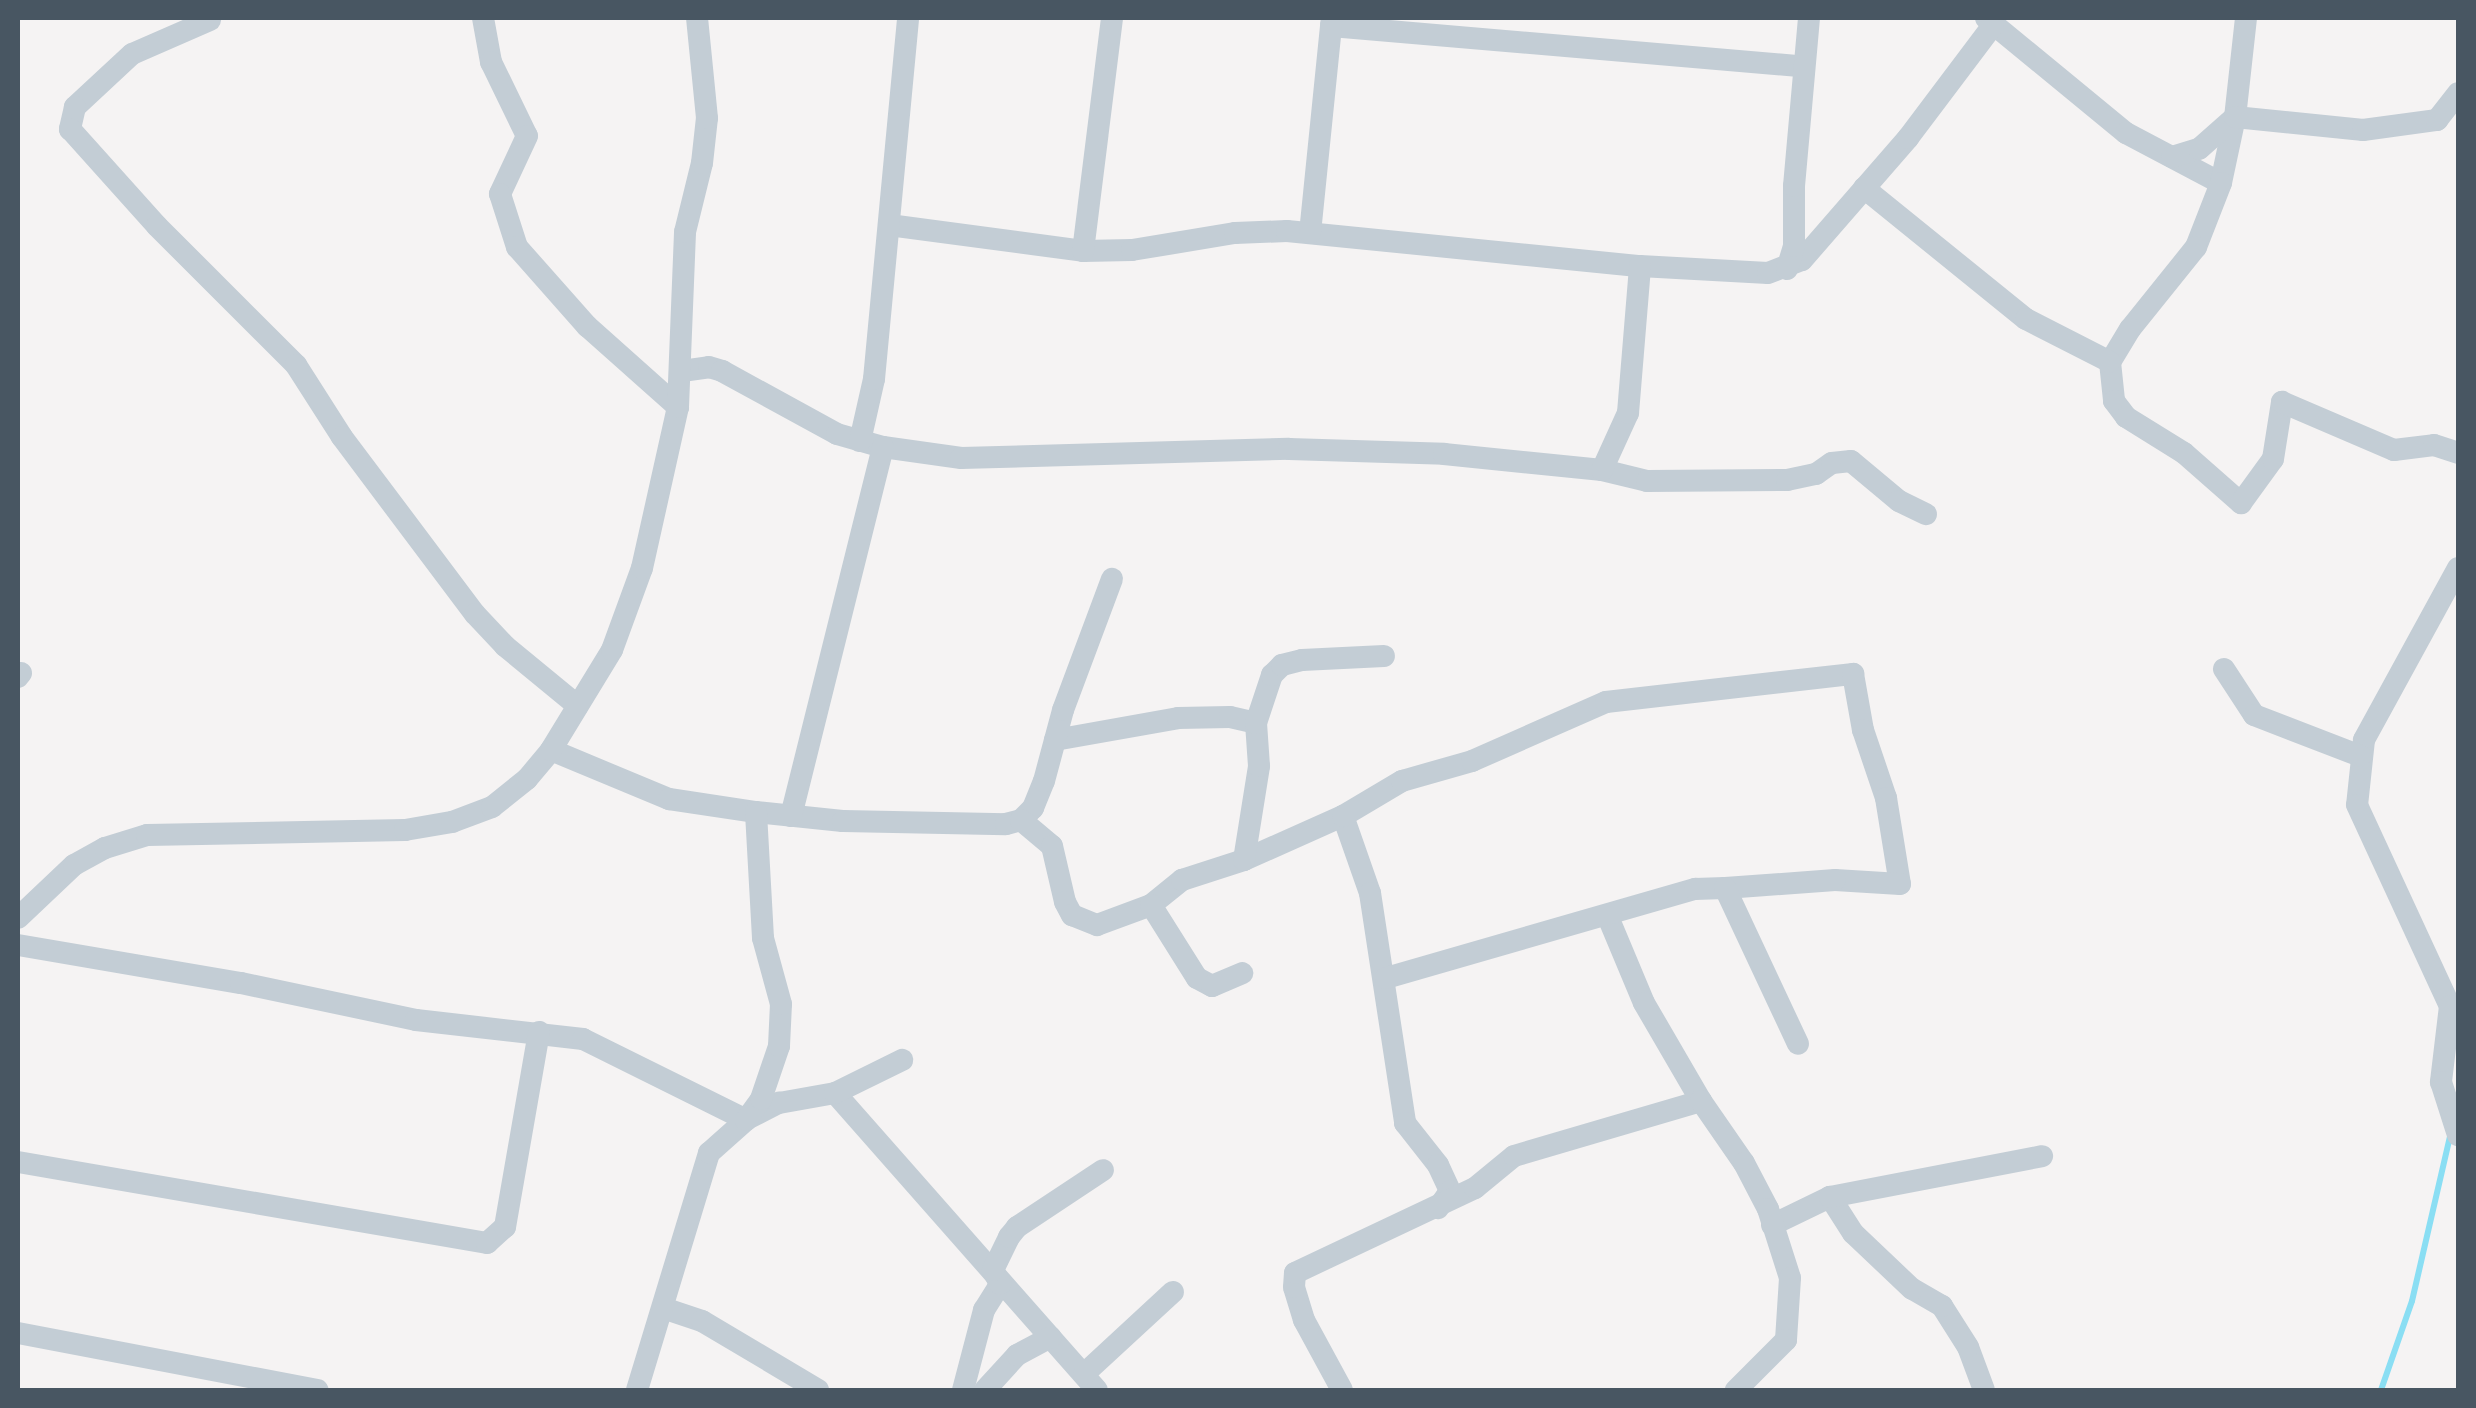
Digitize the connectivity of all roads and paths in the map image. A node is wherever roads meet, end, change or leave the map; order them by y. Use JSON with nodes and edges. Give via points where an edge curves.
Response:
{"nodes":[{"id":1,"x":483,"y":18,"type":"edge"},
{"id":2,"x":697,"y":18,"type":"edge"},
{"id":3,"x":908,"y":18,"type":"edge"},
{"id":4,"x":1112,"y":18,"type":"edge"},
{"id":5,"x":1809,"y":18,"type":"edge"},
{"id":6,"x":2246,"y":18,"type":"edge"},
{"id":7,"x":210,"y":20,"type":"edge"},
{"id":8,"x":1990,"y":21,"type":"edge"},
{"id":9,"x":1331,"y":22,"type":"edge"},
{"id":10,"x":1802,"y":66,"type":"junction"},
{"id":11,"x":2458,"y":94,"type":"edge"},
{"id":12,"x":2235,"y":117,"type":"junction"},
{"id":13,"x":2172,"y":157,"type":"junction"},
{"id":14,"x":2221,"y":183,"type":"junction"},
{"id":15,"x":1864,"y":188,"type":"junction"},
{"id":16,"x":889,"y":225,"type":"junction"},
{"id":17,"x":1310,"y":233,"type":"junction"},
{"id":18,"x":1082,"y":251,"type":"junction"},
{"id":19,"x":1640,"y":266,"type":"junction"},
{"id":20,"x":1787,"y":270,"type":"junction"},
{"id":21,"x":2110,"y":362,"type":"junction"},
{"id":22,"x":682,"y":372,"type":"junction"},
{"id":23,"x":678,"y":406,"type":"junction"},
{"id":24,"x":871,"y":444,"type":"junction"},
{"id":25,"x":2458,"y":453,"type":"edge"},
{"id":26,"x":1602,"y":470,"type":"junction"},
{"id":27,"x":1926,"y":514,"type":"dead end"},
{"id":28,"x":2458,"y":568,"type":"edge"},
{"id":29,"x":1112,"y":579,"type":"dead end"},
{"id":30,"x":1384,"y":656,"type":"dead end"},
{"id":31,"x":2224,"y":668,"type":"dead end"},
{"id":32,"x":578,"y":706,"type":"junction"},
{"id":33,"x":1256,"y":723,"type":"junction"},
{"id":34,"x":1054,"y":740,"type":"junction"},
{"id":35,"x":551,"y":750,"type":"junction"},
{"id":36,"x":2360,"y":756,"type":"junction"},
{"id":37,"x":756,"y":812,"type":"junction"},
{"id":38,"x":791,"y":816,"type":"junction"},
{"id":39,"x":1343,"y":816,"type":"junction"},
{"id":40,"x":1021,"y":820,"type":"junction"},
{"id":41,"x":1244,"y":860,"type":"junction"},
{"id":42,"x":1724,"y":888,"type":"junction"},
{"id":43,"x":1151,"y":905,"type":"junction"},
{"id":44,"x":1608,"y":917,"type":"junction"},
{"id":45,"x":18,"y":918,"type":"edge"},
{"id":46,"x":18,"y":945,"type":"edge"},
{"id":47,"x":1242,"y":973,"type":"dead end"},
{"id":48,"x":1386,"y":978,"type":"junction"},
{"id":49,"x":538,"y":1032,"type":"junction"},
{"id":50,"x":1798,"y":1044,"type":"dead end"},
{"id":51,"x":902,"y":1060,"type":"dead end"},
{"id":52,"x":835,"y":1093,"type":"junction"},
{"id":53,"x":1701,"y":1102,"type":"junction"},
{"id":54,"x":746,"y":1120,"type":"junction"},
{"id":55,"x":2458,"y":1135,"type":"edge"},
{"id":56,"x":2042,"y":1156,"type":"dead end"},
{"id":57,"x":18,"y":1162,"type":"edge"},
{"id":58,"x":1102,"y":1170,"type":"dead end"},
{"id":59,"x":1830,"y":1197,"type":"junction"},
{"id":60,"x":1438,"y":1208,"type":"junction"},
{"id":61,"x":1772,"y":1224,"type":"junction"},
{"id":62,"x":1000,"y":1284,"type":"junction"},
{"id":63,"x":1172,"y":1292,"type":"dead end"},
{"id":64,"x":663,"y":1308,"type":"junction"},
{"id":65,"x":18,"y":1333,"type":"edge"},
{"id":66,"x":1051,"y":1337,"type":"junction"},
{"id":67,"x":1090,"y":1382,"type":"edge"},
{"id":68,"x":972,"y":1389,"type":"edge"},
{"id":69,"x":318,"y":1390,"type":"edge"},
{"id":70,"x":637,"y":1390,"type":"edge"},
{"id":71,"x":818,"y":1390,"type":"edge"},
{"id":72,"x":1342,"y":1390,"type":"edge"},
{"id":73,"x":1736,"y":1390,"type":"edge"},
{"id":74,"x":1984,"y":1390,"type":"edge"}],
"edges":[{"from":1,"to":23,"type":"street","via":[[490,62],[526,136],[500,194],[517,247],[586,326]]},
{"from":2,"to":22,"type":"street","via":[[707,118],[685,232]]},
{"from":3,"to":16,"type":"street"},
{"from":4,"to":18,"type":"street"},
{"from":5,"to":10,"type":"street"},
{"from":6,"to":12,"type":"street"},
{"from":7,"to":32,"type":"street","via":[[132,54],[75,107],[70,129],[296,365],[475,614]]},
{"from":8,"to":13,"type":"street","via":[[2126,132]]},
{"from":8,"to":15,"type":"street"},
{"from":9,"to":10,"type":"street"},
{"from":9,"to":17,"type":"street"},
{"from":10,"to":20,"type":"street","via":[[1794,246]]},
{"from":11,"to":12,"type":"street","via":[[2437,120],[2363,130]]},
{"from":12,"to":13,"type":"street","via":[[2199,149]]},
{"from":12,"to":14,"type":"street"},
{"from":13,"to":14,"type":"street"},
{"from":14,"to":21,"type":"street","via":[[2196,247]]},
{"from":15,"to":20,"type":"street"},
{"from":15,"to":21,"type":"street","via":[[2026,319]]},
{"from":16,"to":18,"type":"street"},
{"from":16,"to":24,"type":"street"},
{"from":17,"to":18,"type":"street","via":[[1235,233]]},
{"from":17,"to":19,"type":"street"},
{"from":19,"to":20,"type":"street"},
{"from":19,"to":26,"type":"street","via":[[1628,413]]},
{"from":21,"to":25,"type":"street","via":[[2118,410],[2184,453],[2241,503],[2272,459],[2282,402],[2394,450],[2434,445]]},
{"from":22,"to":23,"type":"street"},
{"from":22,"to":24,"type":"street","via":[[722,371],[805,420]]},
{"from":23,"to":32,"type":"street","via":[[642,568],[612,650]]},
{"from":24,"to":26,"type":"street","via":[[1002,460],[1289,449],[1444,454]]},
{"from":24,"to":38,"type":"street"},
{"from":26,"to":27,"type":"street","via":[[1647,481],[1787,480],[1851,461]]},
{"from":28,"to":36,"type":"street"},
{"from":29,"to":34,"type":"street"},
{"from":30,"to":33,"type":"street","via":[[1282,665],[1272,675]]},
{"from":31,"to":36,"type":"street","via":[[2254,715]]},
{"from":32,"to":35,"type":"street"},
{"from":33,"to":34,"type":"street","via":[[1178,718]]},
{"from":33,"to":41,"type":"street","via":[[1259,766]]},
{"from":34,"to":40,"type":"street","via":[[1033,808]]},
{"from":35,"to":37,"type":"street","via":[[670,799]]},
{"from":35,"to":45,"type":"street","via":[[492,807],[452,822],[405,830],[147,835],[105,848],[74,865]]},
{"from":36,"to":55,"type":"street","via":[[2357,805],[2450,1006],[2441,1082]]},
{"from":37,"to":38,"type":"street"},
{"from":37,"to":54,"type":"street","via":[[761,918],[782,1026],[760,1099]]},
{"from":38,"to":40,"type":"street"},
{"from":39,"to":41,"type":"street"},
{"from":39,"to":42,"type":"street","via":[[1402,781],[1472,761],[1606,702],[1854,674],[1900,884],[1835,880]]},
{"from":39,"to":48,"type":"street","via":[[1370,893]]},
{"from":40,"to":43,"type":"street","via":[[1052,846],[1064,902],[1084,923],[1097,925]]},
{"from":41,"to":43,"type":"street","via":[[1182,880]]},
{"from":42,"to":44,"type":"street","via":[[1695,890]]},
{"from":42,"to":50,"type":"street"},
{"from":43,"to":47,"type":"street","via":[[1197,978],[1212,986]]},
{"from":44,"to":48,"type":"street"},
{"from":44,"to":53,"type":"street","via":[[1644,1003]]},
{"from":46,"to":49,"type":"street","via":[[416,1020]]},
{"from":48,"to":60,"type":"street","via":[[1405,1123],[1450,1190]]},
{"from":49,"to":54,"type":"street","via":[[583,1040]]},
{"from":49,"to":57,"type":"street","via":[[504,1227],[487,1243]]},
{"from":51,"to":52,"type":"street"},
{"from":52,"to":54,"type":"street","via":[[779,1103]]},
{"from":52,"to":62,"type":"street"},
{"from":53,"to":60,"type":"street","via":[[1514,1156]]},
{"from":53,"to":61,"type":"street","via":[[1744,1163]]},
{"from":54,"to":64,"type":"street","via":[[709,1153]]},
{"from":56,"to":59,"type":"street"},
{"from":58,"to":62,"type":"street","via":[[1017,1226],[993,1270]]},
{"from":59,"to":61,"type":"street"},
{"from":59,"to":74,"type":"street","via":[[1854,1232],[1912,1289],[1942,1306]]},
{"from":60,"to":72,"type":"street","via":[[1296,1273],[1304,1320]]},
{"from":61,"to":73,"type":"street","via":[[1790,1278],[1786,1340]]},
{"from":62,"to":66,"type":"street"},
{"from":62,"to":68,"type":"street","via":[[984,1310]]},
{"from":63,"to":67,"type":"street"},
{"from":64,"to":70,"type":"street"},
{"from":64,"to":71,"type":"street","via":[[702,1321]]},
{"from":65,"to":69,"type":"street"},
{"from":66,"to":67,"type":"street"},
{"from":66,"to":68,"type":"street","via":[[1016,1354]]}]}
